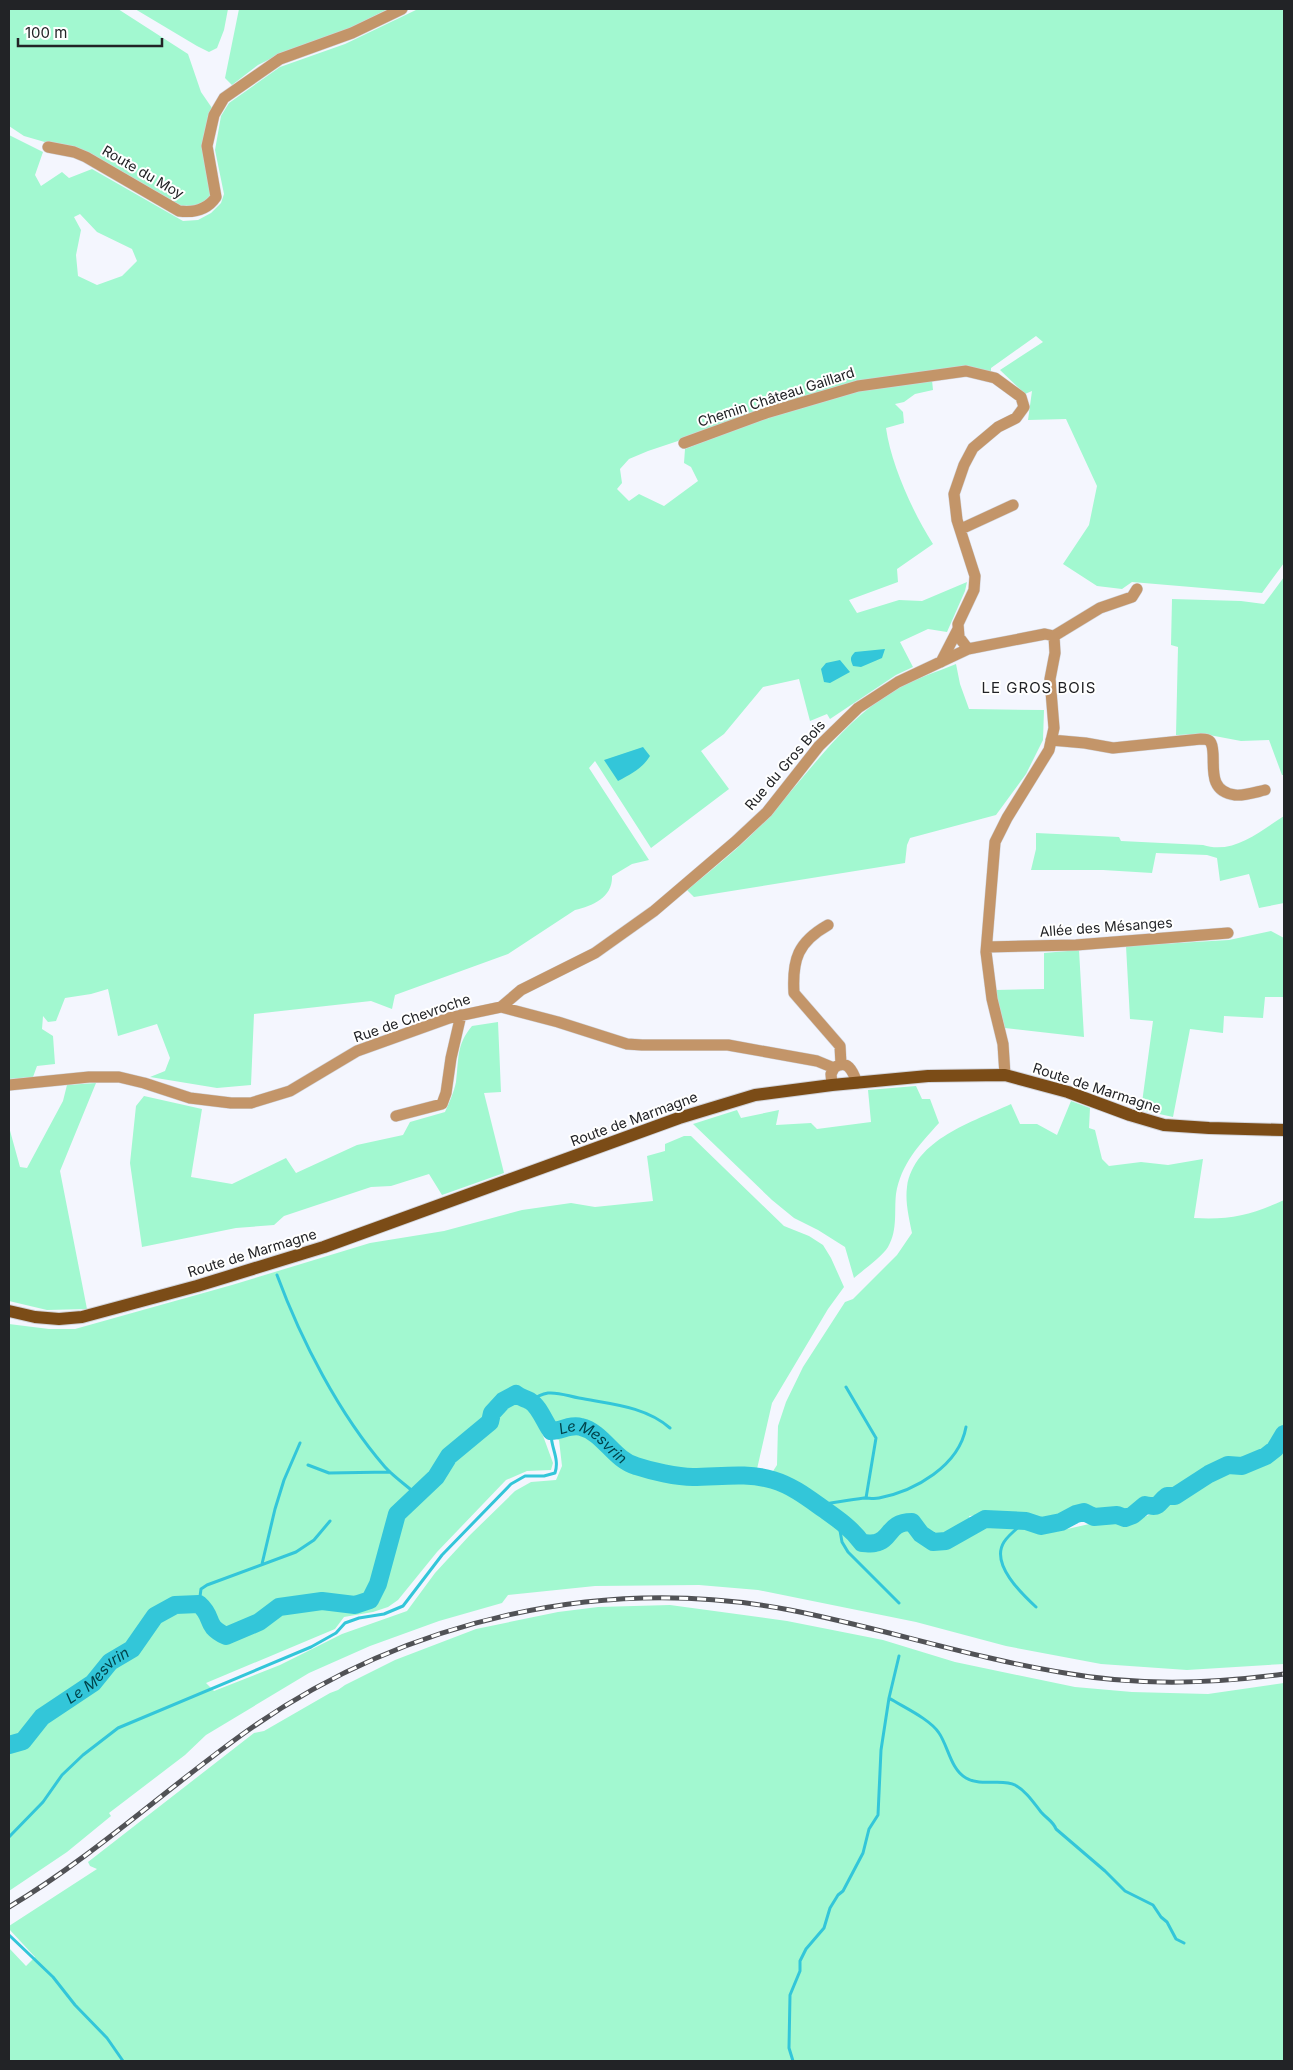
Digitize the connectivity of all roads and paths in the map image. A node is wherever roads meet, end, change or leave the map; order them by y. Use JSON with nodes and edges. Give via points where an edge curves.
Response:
{"nodes":[{"id":1,"x":402,"y":9,"type":"edge"},
{"id":2,"x":48,"y":147,"type":"dead end"},
{"id":3,"x":684,"y":443,"type":"dead end"},
{"id":4,"x":1013,"y":505,"type":"dead end"},
{"id":5,"x":961,"y":529,"type":"junction"},
{"id":6,"x":1137,"y":589,"type":"dead end"},
{"id":7,"x":958,"y":628,"type":"junction"},
{"id":8,"x":1054,"y":636,"type":"junction"},
{"id":9,"x":968,"y":649,"type":"junction"},
{"id":10,"x":941,"y":662,"type":"junction"},
{"id":11,"x":1051,"y":740,"type":"junction"},
{"id":12,"x":1265,"y":790,"type":"dead end"},
{"id":13,"x":828,"y":925,"type":"dead end"},
{"id":14,"x":1228,"y":934,"type":"dead end"},
{"id":15,"x":986,"y":948,"type":"junction"},
{"id":16,"x":501,"y":1007,"type":"junction"},
{"id":17,"x":461,"y":1015,"type":"junction"},
{"id":18,"x":837,"y":1066,"type":"junction"},
{"id":19,"x":1005,"y":1076,"type":"junction"},
{"id":20,"x":857,"y":1083,"type":"junction"},
{"id":21,"x":9,"y":1085,"type":"edge"},
{"id":22,"x":832,"y":1085,"type":"junction"},
{"id":23,"x":396,"y":1116,"type":"dead end"},
{"id":24,"x":1284,"y":1130,"type":"edge"},
{"id":25,"x":9,"y":1311,"type":"edge"}],
"edges":[{"from":1,"to":2,"type":"street","name":"Route du Moy","via":[[352,33],[280,59],[224,98],[214,115],[208,146],[216,196],[207,207],[195,212],[179,211],[86,157]]},
{"from":3,"to":5,"type":"street","name":"Chemin Château Gaillard","via":[[766,413],[858,386],[966,371],[995,378],[1021,397],[1024,407],[1016,418],[998,427],[973,448],[964,465],[954,494],[954,508]]},
{"from":4,"to":5,"type":"street"},
{"from":5,"to":7,"type":"street","name":"Chemin Château Gaillard","via":[[975,576],[974,590]]},
{"from":6,"to":8,"type":"street","via":[[1132,597],[1100,608]]},
{"from":7,"to":9,"type":"street","via":[[959,637]]},
{"from":7,"to":10,"type":"street","name":"Chemin Château Gaillard"},
{"from":8,"to":9,"type":"street","name":"Rue du Gros Bois","via":[[1045,634]]},
{"from":8,"to":11,"type":"street","via":[[1055,653],[1050,679],[1054,728]]},
{"from":9,"to":10,"type":"street","name":"Rue du Gros Bois"},
{"from":10,"to":16,"type":"street","name":"Rue du Gros Bois","via":[[898,682],[858,708],[819,746],[767,812],[654,911],[594,953],[521,990]]},
{"from":11,"to":12,"type":"street","via":[[1113,748],[1208,739],[1212,744],[1214,777],[1224,790],[1234,795]]},
{"from":11,"to":15,"type":"street","via":[[1049,750],[995,842]]},
{"from":13,"to":18,"type":"street","via":[[801,947],[795,960],[794,993],[840,1046]]},
{"from":14,"to":15,"type":"street","name":"Allée des Mésanges"},
{"from":15,"to":19,"type":"street","via":[[992,999],[1003,1044]]},
{"from":16,"to":17,"type":"street","name":"Rue de Chevroche"},
{"from":16,"to":18,"type":"street","name":"Rue de Chevroche","via":[[627,1044],[728,1045]]},
{"from":17,"to":21,"type":"street","name":"Rue de Chevroche","via":[[357,1052],[290,1091],[252,1103],[190,1098],[119,1077]]},
{"from":17,"to":23,"type":"street","via":[[442,1104]]},
{"from":18,"to":20,"type":"street","via":[[847,1065]]},
{"from":18,"to":22,"type":"street","via":[[831,1074]]},
{"from":19,"to":20,"type":"main road","name":"Route de Marmagne","via":[[928,1076]]},
{"from":19,"to":24,"type":"main road","name":"Route de Marmagne","via":[[1068,1092],[1164,1125]]},
{"from":20,"to":22,"type":"main road","name":"Route de Marmagne"},
{"from":22,"to":25,"type":"main road","name":"Route de Marmagne","via":[[755,1095],[707,1108],[324,1247],[188,1289],[82,1317],[59,1319]]}]}
